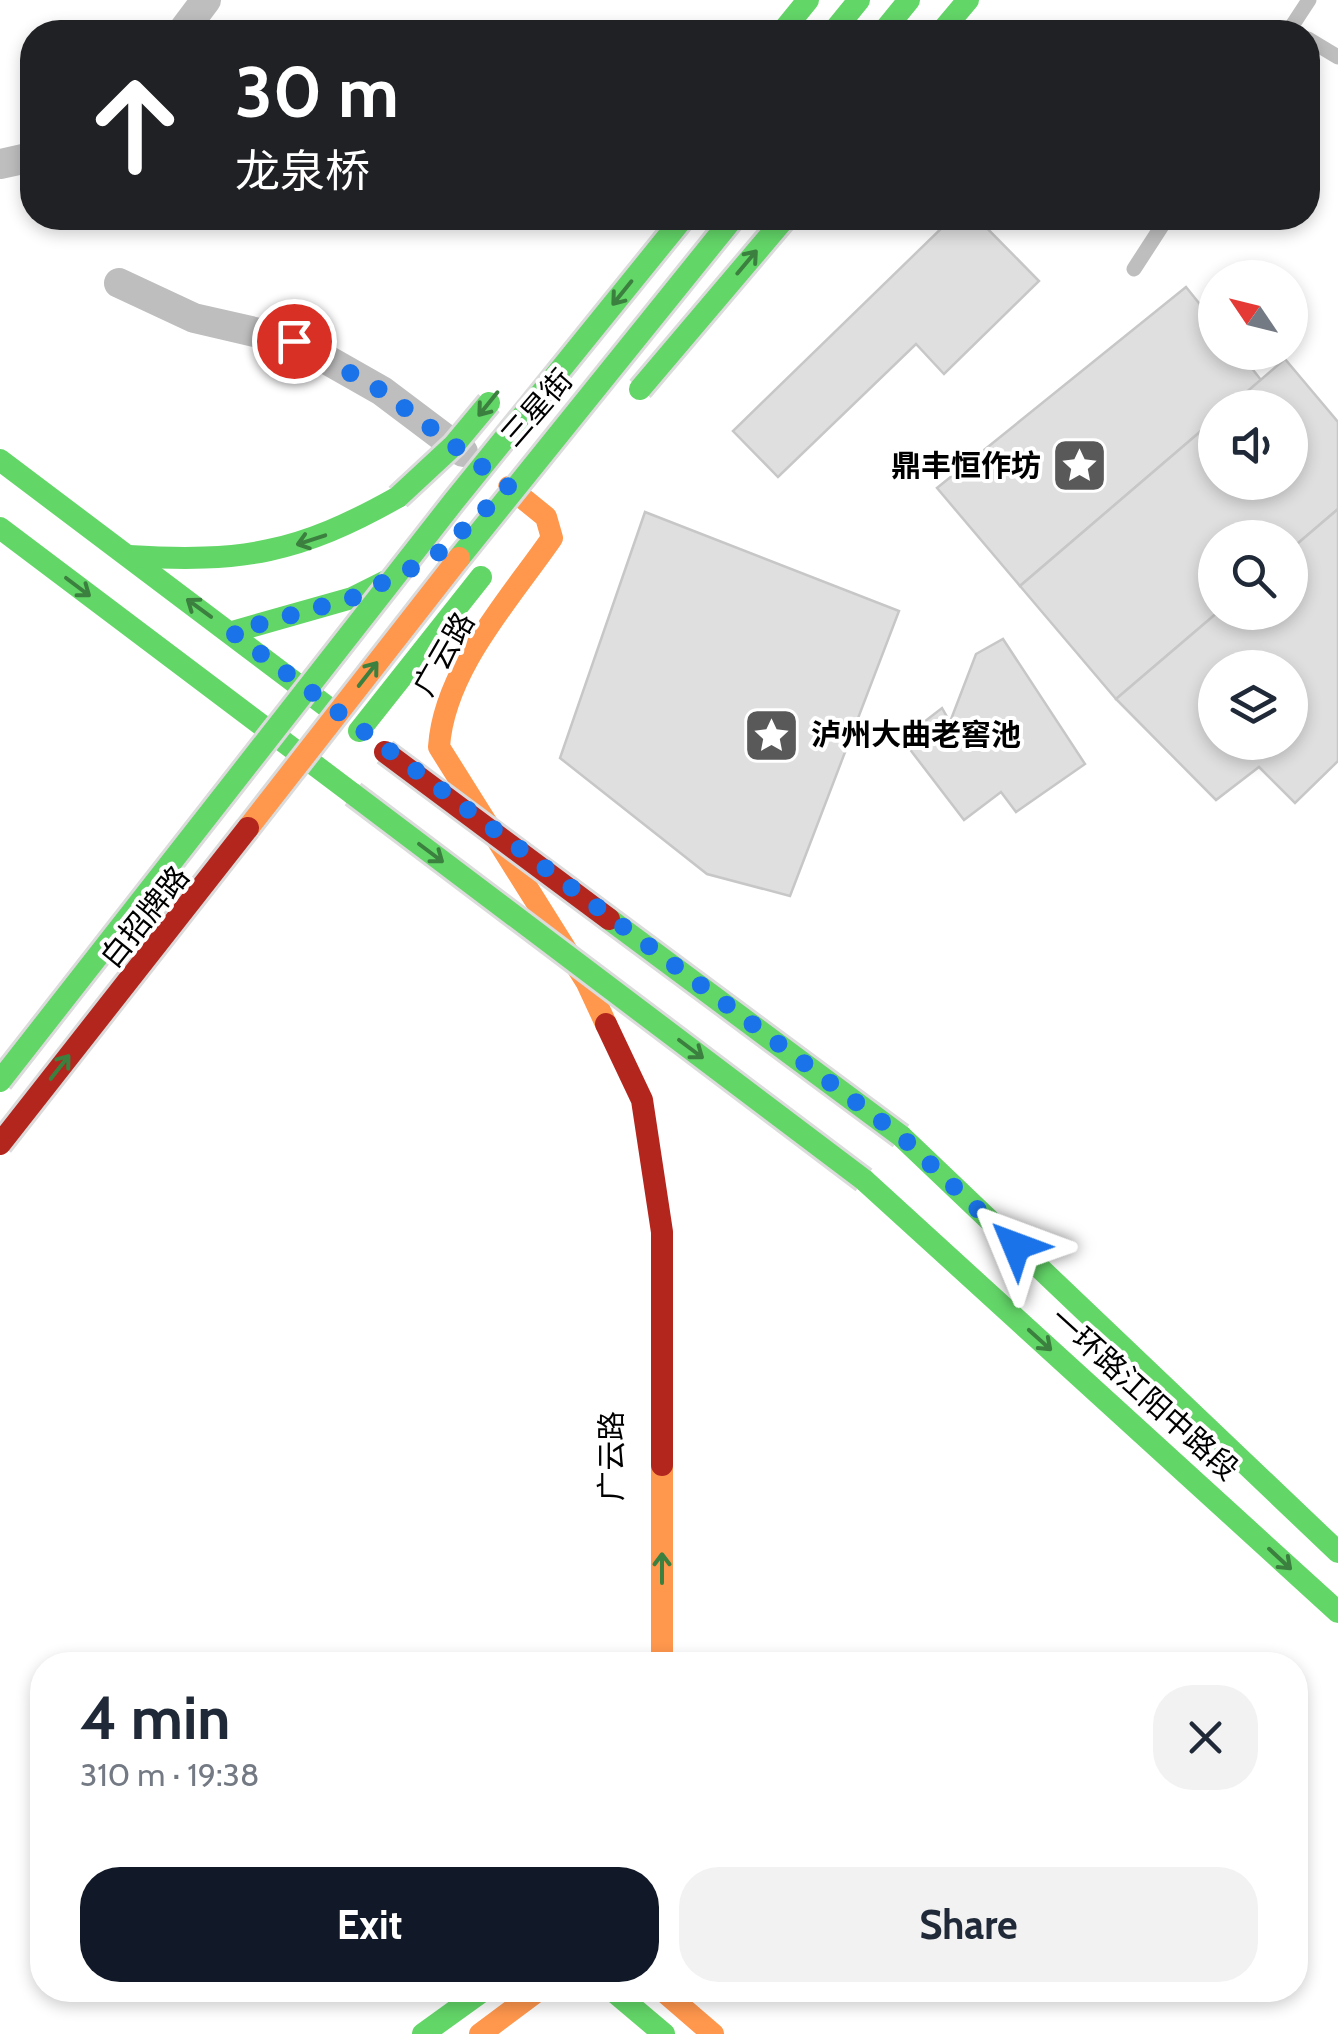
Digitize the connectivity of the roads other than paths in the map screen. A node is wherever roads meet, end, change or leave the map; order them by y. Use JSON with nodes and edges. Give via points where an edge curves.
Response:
{"nodes":[{"id":1,"x":808,"y":0,"type":"edge"},
{"id":2,"x":859,"y":0,"type":"edge"},
{"id":3,"x":909,"y":0,"type":"edge"},
{"id":4,"x":929,"y":0,"type":"edge"},
{"id":5,"x":968,"y":0,"type":"edge"},
{"id":6,"x":792,"y":20,"type":"edge"},
{"id":7,"x":842,"y":20,"type":"edge"},
{"id":8,"x":893,"y":20,"type":"edge"},
{"id":9,"x":912,"y":20,"type":"edge"},
{"id":10,"x":951,"y":20,"type":"edge"},
{"id":11,"x":673,"y":230,"type":"edge"},
{"id":12,"x":723,"y":230,"type":"edge"},
{"id":13,"x":732,"y":230,"type":"edge"},
{"id":14,"x":775,"y":230,"type":"edge"},
{"id":15,"x":1160,"y":230,"type":"edge"},
{"id":16,"x":1134,"y":270,"type":"dead end"},
{"id":17,"x":118,"y":283,"type":"dead end"},
{"id":18,"x":500,"y":388,"type":"dead end"},
{"id":19,"x":620,"y":412,"type":"dead end"},
{"id":20,"x":0,"y":460,"type":"edge"},
{"id":21,"x":509,"y":487,"type":"junction"},
{"id":22,"x":557,"y":487,"type":"dead end"},
{"id":23,"x":0,"y":528,"type":"edge"},
{"id":24,"x":519,"y":532,"type":"dead end"},
{"id":25,"x":129,"y":556,"type":"junction"},
{"id":26,"x":487,"y":570,"type":"dead end"},
{"id":27,"x":232,"y":632,"type":"junction"},
{"id":28,"x":254,"y":718,"type":"junction"},
{"id":29,"x":359,"y":731,"type":"junction"},
{"id":30,"x":318,"y":769,"type":"junction"},
{"id":31,"x":222,"y":824,"type":"junction"},
{"id":32,"x":0,"y":1081,"type":"edge"},
{"id":33,"x":0,"y":1099,"type":"edge"},
{"id":34,"x":0,"y":1144,"type":"edge"},
{"id":35,"x":654,"y":1188,"type":"junction"},
{"id":36,"x":1338,"y":1552,"type":"edge"},
{"id":37,"x":1338,"y":1612,"type":"edge"},
{"id":38,"x":642,"y":1652,"type":"edge"},
{"id":39,"x":662,"y":1652,"type":"edge"},
{"id":40,"x":467,"y":2002,"type":"edge"},
{"id":41,"x":523,"y":2002,"type":"edge"},
{"id":42,"x":626,"y":2002,"type":"edge"},
{"id":43,"x":676,"y":2002,"type":"edge"},
{"id":44,"x":423,"y":2034,"type":"edge"},
{"id":45,"x":480,"y":2034,"type":"edge"},
{"id":46,"x":664,"y":2034,"type":"edge"},
{"id":47,"x":713,"y":2034,"type":"edge"}],
"edges":[{"from":1,"to":6,"type":"main road"},
{"from":2,"to":7,"type":"main road"},
{"from":3,"to":8,"type":"main road"},
{"from":4,"to":9,"type":"main road"},
{"from":5,"to":10,"type":"main road"},
{"from":11,"to":32,"type":"main road","one_way":true,"bridge":true},
{"from":34,"to":12,"type":"main road","one_way":true,"bridge":true},
{"from":13,"to":21,"type":"main road","name":"三星街"},
{"from":19,"to":14,"type":"main road","one_way":true,"bridge":true},
{"from":15,"to":16,"type":"lane"},
{"from":17,"to":21,"type":"street","via":[[194,318],[294,341],[382,391]]},
{"from":18,"to":25,"type":"main road","one_way":true,"bridge":true,"via":[[454,445],[398,497],[343,530],[256,558]]},
{"from":20,"to":25,"type":"main road"},
{"from":21,"to":27,"type":"main road","name":"三星街","via":[[434,557],[352,598]]},
{"from":21,"to":35,"type":"main road","name":"广云路","via":[[546,517],[552,538],[450,694],[436,731],[438,746],[586,983],[642,1100]]},
{"from":22,"to":24,"type":"main road"},
{"from":23,"to":28,"type":"main road","one_way":true},
{"from":27,"to":25,"type":"main road","one_way":true},
{"from":26,"to":29,"type":"main road"},
{"from":27,"to":29,"type":"main road"},
{"from":28,"to":30,"type":"main road"},
{"from":28,"to":31,"type":"street","via":[[241,784]]},
{"from":29,"to":36,"type":"main road","name":"一环路江阳中路段","bridge":true,"via":[[901,1136]]},
{"from":30,"to":31,"type":"street","name":"白招牌路","via":[[254,798]]},
{"from":30,"to":37,"type":"main road","name":"一环路江阳中路段","one_way":true,"bridge":true,"via":[[864,1180]]},
{"from":31,"to":33,"type":"street","name":"白招牌路"},
{"from":35,"to":38,"type":"main road","name":"广云路","via":[[642,1235]]},
{"from":39,"to":35,"type":"main road","name":"广云路","one_way":true,"via":[[662,1232]]},
{"from":40,"to":44,"type":"main road"},
{"from":41,"to":45,"type":"main road"},
{"from":42,"to":46,"type":"main road"},
{"from":43,"to":47,"type":"main road"}]}
